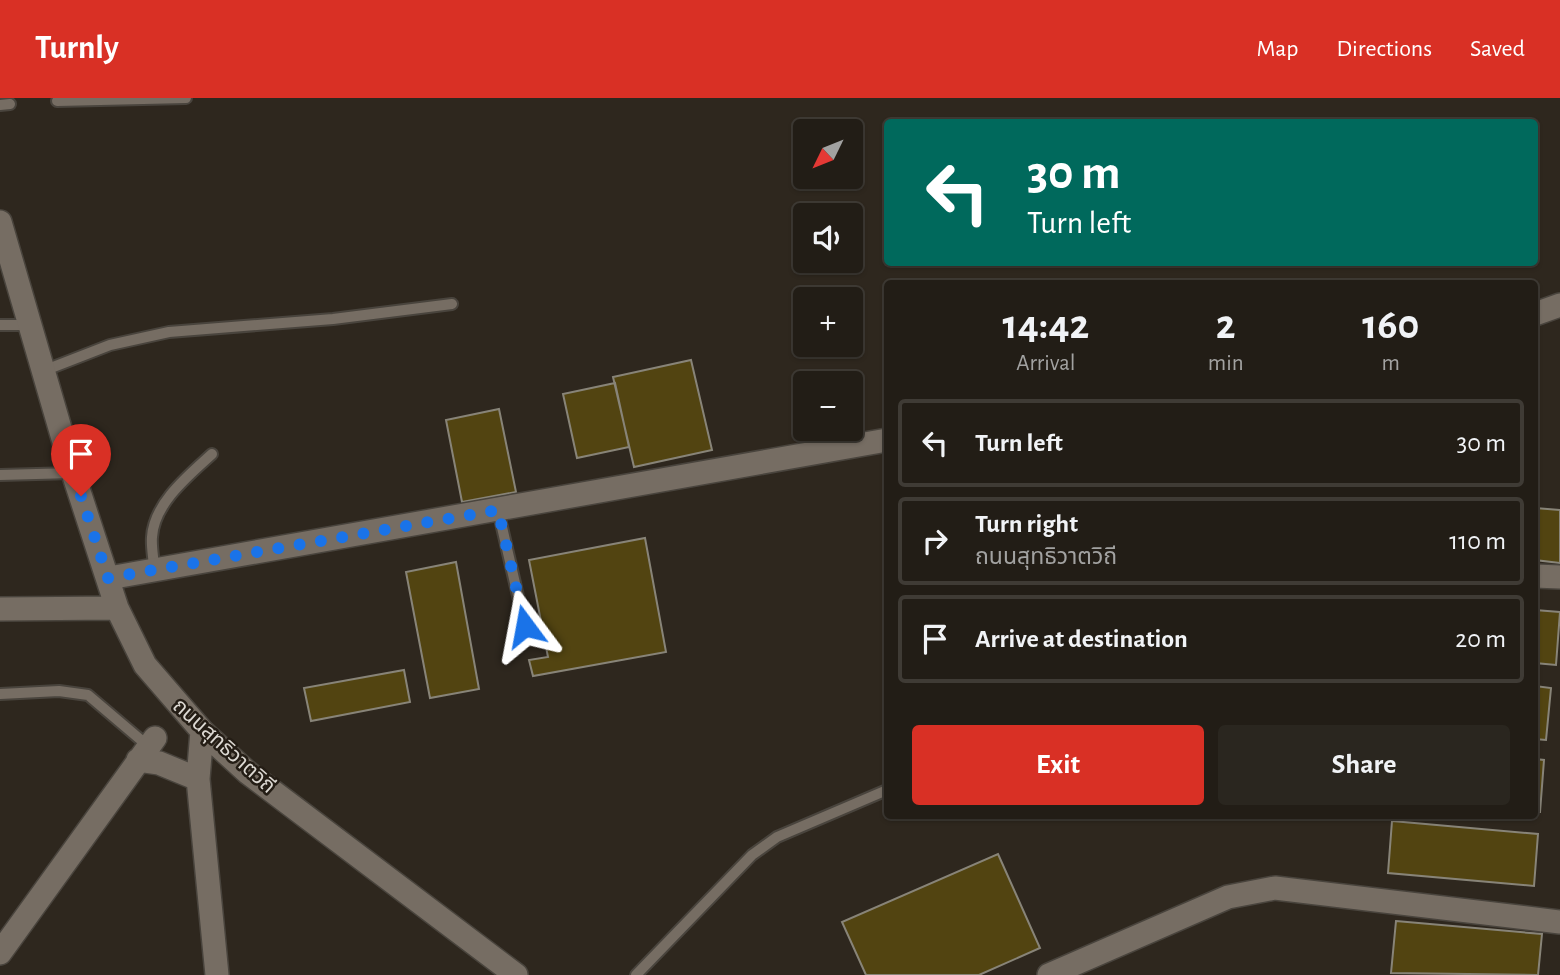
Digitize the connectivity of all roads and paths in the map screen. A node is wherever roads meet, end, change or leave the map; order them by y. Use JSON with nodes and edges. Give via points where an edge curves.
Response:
{"nodes":[{"id":1,"x":186,"y":98,"type":"edge"},
{"id":2,"x":57,"y":101,"type":"dead end"},
{"id":3,"x":1,"y":226,"type":"edge"},
{"id":4,"x":452,"y":304,"type":"dead end"},
{"id":5,"x":1560,"y":304,"type":"edge"},
{"id":6,"x":1538,"y":313,"type":"edge"},
{"id":7,"x":0,"y":325,"type":"edge"},
{"id":8,"x":29,"y":325,"type":"junction"},
{"id":9,"x":43,"y":371,"type":"junction"},
{"id":10,"x":884,"y":441,"type":"edge"},
{"id":11,"x":212,"y":454,"type":"dead end"},
{"id":12,"x":73,"y":474,"type":"junction"},
{"id":13,"x":0,"y":475,"type":"edge"},
{"id":14,"x":498,"y":510,"type":"junction"},
{"id":15,"x":155,"y":570,"type":"junction"},
{"id":16,"x":1538,"y":576,"type":"edge"},
{"id":17,"x":1560,"y":577,"type":"edge"},
{"id":18,"x":108,"y":578,"type":"junction"},
{"id":19,"x":117,"y":608,"type":"junction"},
{"id":20,"x":0,"y":609,"type":"edge"},
{"id":21,"x":525,"y":626,"type":"dead end"},
{"id":22,"x":0,"y":694,"type":"edge"},
{"id":23,"x":178,"y":705,"type":"junction"},
{"id":24,"x":202,"y":731,"type":"junction"},
{"id":25,"x":151,"y":743,"type":"junction"},
{"id":26,"x":198,"y":779,"type":"junction"},
{"id":27,"x":884,"y":791,"type":"edge"},
{"id":28,"x":1560,"y":922,"type":"edge"},
{"id":29,"x":0,"y":953,"type":"edge"},
{"id":30,"x":217,"y":975,"type":"edge"},
{"id":31,"x":516,"y":975,"type":"edge"},
{"id":32,"x":636,"y":975,"type":"edge"},
{"id":33,"x":1049,"y":975,"type":"edge"}],
"edges":[{"from":1,"to":2,"type":"lane"},
{"from":3,"to":8,"type":"street","name":"ถนนสุทธิวาตวิถี"},
{"from":4,"to":9,"type":"lane","via":[[169,332],[110,345]]},
{"from":5,"to":6,"type":"street"},
{"from":7,"to":8,"type":"lane"},
{"from":8,"to":9,"type":"street","name":"ถนนสุทธิวาตวิถี"},
{"from":9,"to":12,"type":"street","name":"ถนนสุทธิวาตวิถี"},
{"from":10,"to":14,"type":"street"},
{"from":11,"to":15,"type":"lane","via":[[178,486],[158,515],[152,535]]},
{"from":12,"to":13,"type":"lane"},
{"from":12,"to":18,"type":"street","name":"ถนนสุทธิวาตวิถี"},
{"from":14,"to":15,"type":"street"},
{"from":14,"to":21,"type":"lane"},
{"from":15,"to":18,"type":"street"},
{"from":16,"to":17,"type":"street"},
{"from":18,"to":19,"type":"street","name":"ถนนสุทธิวาตวิถี"},
{"from":19,"to":20,"type":"street"},
{"from":19,"to":23,"type":"street","name":"ถนนสุทธิวาตวิถี","via":[[145,665]]},
{"from":22,"to":25,"type":"lane","via":[[59,691],[88,695]]},
{"from":23,"to":24,"type":"street","name":"ถนนสุทธิวาตวิถี"},
{"from":23,"to":25,"type":"street"},
{"from":24,"to":26,"type":"street"},
{"from":24,"to":31,"type":"street","name":"ถนนสุทธิวาตวิถี","via":[[247,772]]},
{"from":25,"to":26,"type":"street","via":[[167,766]]},
{"from":25,"to":29,"type":"street"},
{"from":26,"to":30,"type":"street"},
{"from":27,"to":32,"type":"lane","via":[[777,837],[752,855]]},
{"from":28,"to":33,"type":"street","via":[[1275,888],[1228,898]]}]}
